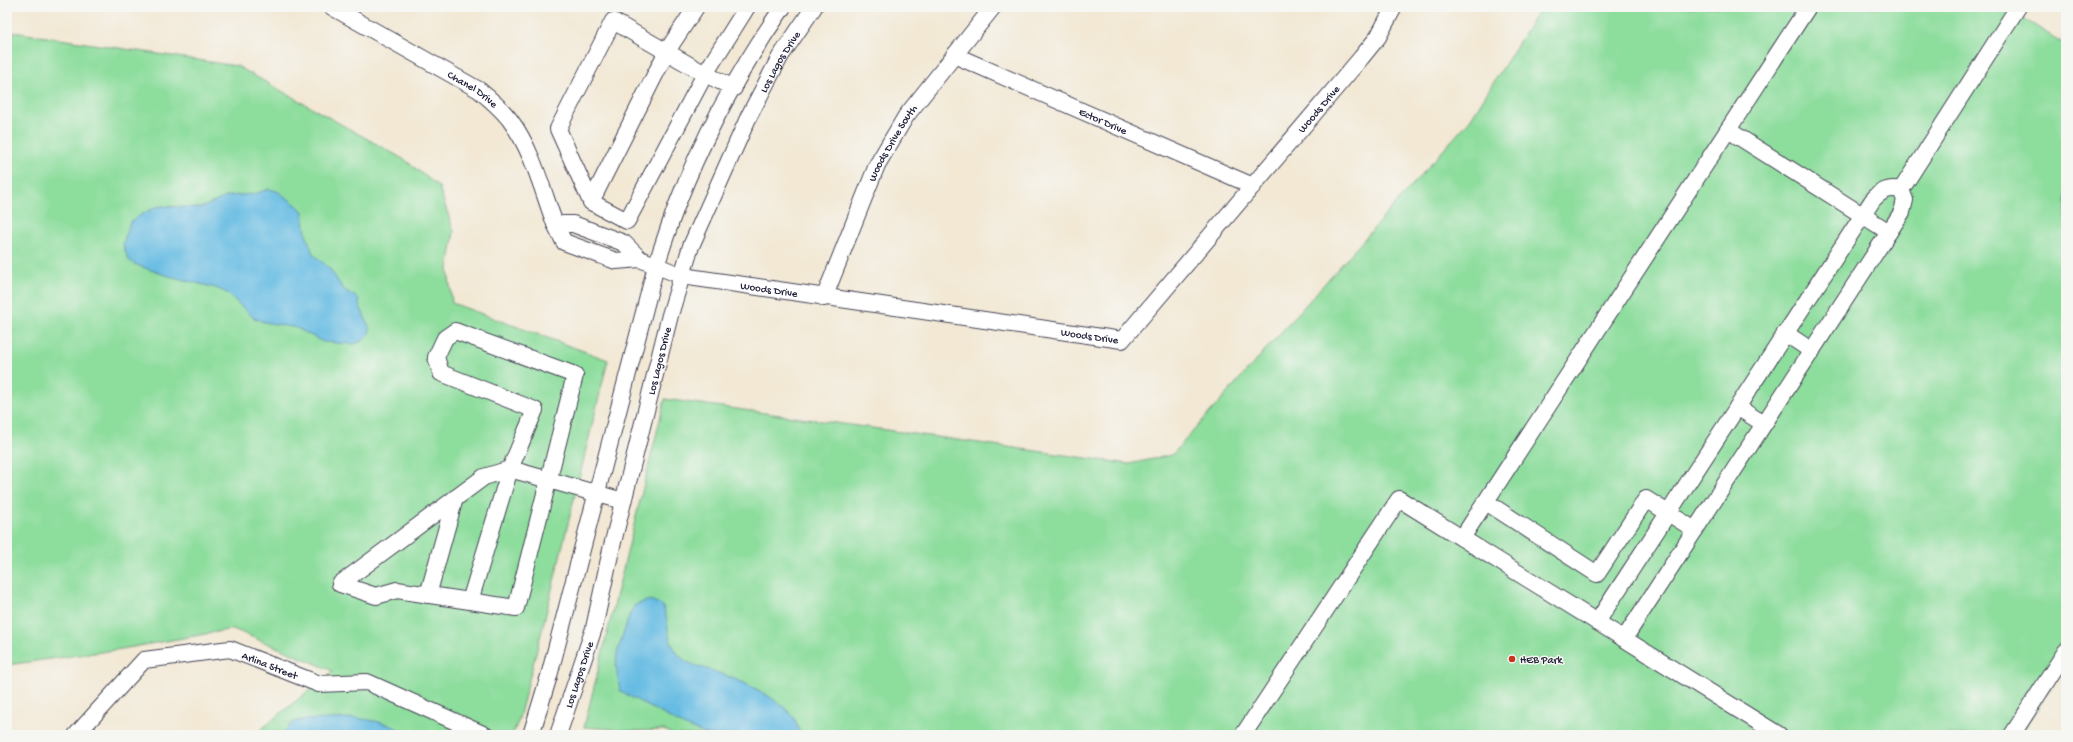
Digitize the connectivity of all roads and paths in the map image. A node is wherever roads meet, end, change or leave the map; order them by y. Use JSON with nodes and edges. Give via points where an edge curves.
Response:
{"nodes":[{"id":1,"x":332,"y":7,"type":"edge"},
{"id":2,"x":696,"y":7,"type":"edge"},
{"id":3,"x":747,"y":7,"type":"edge"},
{"id":4,"x":783,"y":7,"type":"edge"},
{"id":5,"x":814,"y":7,"type":"edge"},
{"id":6,"x":993,"y":7,"type":"edge"},
{"id":7,"x":1394,"y":7,"type":"edge"},
{"id":8,"x":1808,"y":7,"type":"edge"},
{"id":9,"x":2018,"y":7,"type":"edge"},
{"id":10,"x":667,"y":51,"type":"junction"},
{"id":11,"x":954,"y":55,"type":"junction"},
{"id":12,"x":705,"y":74,"type":"junction"},
{"id":13,"x":734,"y":88,"type":"junction"},
{"id":14,"x":1728,"y":130,"type":"junction"},
{"id":15,"x":1253,"y":186,"type":"junction"},
{"id":16,"x":1901,"y":190,"type":"junction"},
{"id":17,"x":591,"y":202,"type":"junction"},
{"id":18,"x":1863,"y":215,"type":"junction"},
{"id":19,"x":1889,"y":232,"type":"junction"},
{"id":20,"x":640,"y":259,"type":"joint"},
{"id":21,"x":656,"y":266,"type":"junction"},
{"id":22,"x":682,"y":276,"type":"junction"},
{"id":23,"x":824,"y":298,"type":"junction"},
{"id":24,"x":1786,"y":334,"type":"junction"},
{"id":25,"x":1812,"y":351,"type":"junction"},
{"id":26,"x":1737,"y":407,"type":"junction"},
{"id":27,"x":1764,"y":424,"type":"junction"},
{"id":28,"x":510,"y":469,"type":"junction"},
{"id":29,"x":549,"y":480,"type":"junction"},
{"id":30,"x":596,"y":494,"type":"junction"},
{"id":31,"x":455,"y":498,"type":"junction"},
{"id":32,"x":624,"y":501,"type":"junction"},
{"id":33,"x":1486,"y":502,"type":"junction"},
{"id":34,"x":1668,"y":513,"type":"junction"},
{"id":35,"x":1695,"y":530,"type":"junction"},
{"id":36,"x":1462,"y":538,"type":"junction"},
{"id":37,"x":428,"y":595,"type":"junction"},
{"id":38,"x":470,"y":601,"type":"junction"},
{"id":39,"x":1597,"y":622,"type":"junction"},
{"id":40,"x":1624,"y":639,"type":"junction"},
{"id":41,"x":2066,"y":651,"type":"edge"},
{"id":42,"x":76,"y":735,"type":"edge"},
{"id":43,"x":485,"y":735,"type":"edge"},
{"id":44,"x":531,"y":735,"type":"edge"},
{"id":45,"x":558,"y":735,"type":"edge"},
{"id":46,"x":1244,"y":735,"type":"edge"},
{"id":47,"x":1779,"y":735,"type":"edge"},
{"id":48,"x":2012,"y":735,"type":"edge"}],
"edges":[{"from":1,"to":20,"type":"street","name":"Chanel Drive","via":[[480,90],[510,120],[527,150],[555,224],[573,224],[624,243]]},
{"from":2,"to":10,"type":"street"},
{"from":3,"to":12,"type":"street"},
{"from":4,"to":13,"type":"street","via":[[756,46]]},
{"from":5,"to":22,"type":"street","name":"Los Lagos Drive","via":[[780,57],[749,116],[691,246]]},
{"from":6,"to":11,"type":"street","name":"Woods Drive South"},
{"from":7,"to":15,"type":"street","name":"Woods Drive","via":[[1378,37]]},
{"from":8,"to":14,"type":"street"},
{"from":9,"to":16,"type":"street"},
{"from":10,"to":12,"type":"street"},
{"from":10,"to":17,"type":"street"},
{"from":10,"to":17,"type":"street","via":[[613,21],[558,129]]},
{"from":11,"to":15,"type":"street","name":"Ector Drive"},
{"from":11,"to":23,"type":"street","name":"Woods Drive South","via":[[906,116],[877,165]]},
{"from":12,"to":13,"type":"street"},
{"from":12,"to":17,"type":"street","via":[[627,221]]},
{"from":13,"to":21,"type":"street","via":[[708,136],[678,202]]},
{"from":14,"to":18,"type":"street"},
{"from":14,"to":33,"type":"street"},
{"from":15,"to":23,"type":"street","name":"Woods Drive","via":[[1122,340]]},
{"from":16,"to":18,"type":"street","via":[[1890,189],[1877,194]]},
{"from":16,"to":19,"type":"street","via":[[1905,206]]},
{"from":18,"to":19,"type":"street"},
{"from":18,"to":24,"type":"street"},
{"from":19,"to":25,"type":"street"},
{"from":20,"to":21,"type":"street","name":"Woods Drive"},
{"from":21,"to":22,"type":"street","name":"Woods Drive"},
{"from":21,"to":30,"type":"street"},
{"from":22,"to":23,"type":"street","name":"Woods Drive"},
{"from":22,"to":32,"type":"street","name":"Los Lagos Drive"},
{"from":24,"to":25,"type":"street"},
{"from":24,"to":26,"type":"street"},
{"from":25,"to":27,"type":"street"},
{"from":26,"to":27,"type":"street"},
{"from":26,"to":34,"type":"street"},
{"from":27,"to":35,"type":"street"},
{"from":28,"to":29,"type":"street"},
{"from":28,"to":29,"type":"street","via":[[535,410],[441,373],[436,357],[445,338],[455,330],[575,375]]},
{"from":28,"to":31,"type":"street","via":[[484,477]]},
{"from":28,"to":38,"type":"street"},
{"from":29,"to":30,"type":"street"},
{"from":29,"to":38,"type":"street","via":[[516,608]]},
{"from":30,"to":32,"type":"street"},
{"from":30,"to":44,"type":"street","via":[[549,676]]},
{"from":31,"to":37,"type":"street"},
{"from":31,"to":37,"type":"street","via":[[340,584],[376,596],[397,590]]},
{"from":32,"to":45,"type":"street","name":"Los Lagos Drive","via":[[594,628]]},
{"from":33,"to":34,"type":"street","via":[[1598,574],[1646,499]]},
{"from":33,"to":36,"type":"street"},
{"from":34,"to":35,"type":"street"},
{"from":34,"to":39,"type":"street"},
{"from":35,"to":40,"type":"street"},
{"from":36,"to":39,"type":"street"},
{"from":36,"to":46,"type":"street","via":[[1399,499]]},
{"from":37,"to":38,"type":"street"},
{"from":39,"to":40,"type":"street"},
{"from":40,"to":47,"type":"street"},
{"from":41,"to":48,"type":"street"},
{"from":42,"to":43,"type":"street","name":"Arlina Street","via":[[144,660],[230,650],[319,684],[367,682]]}]}
